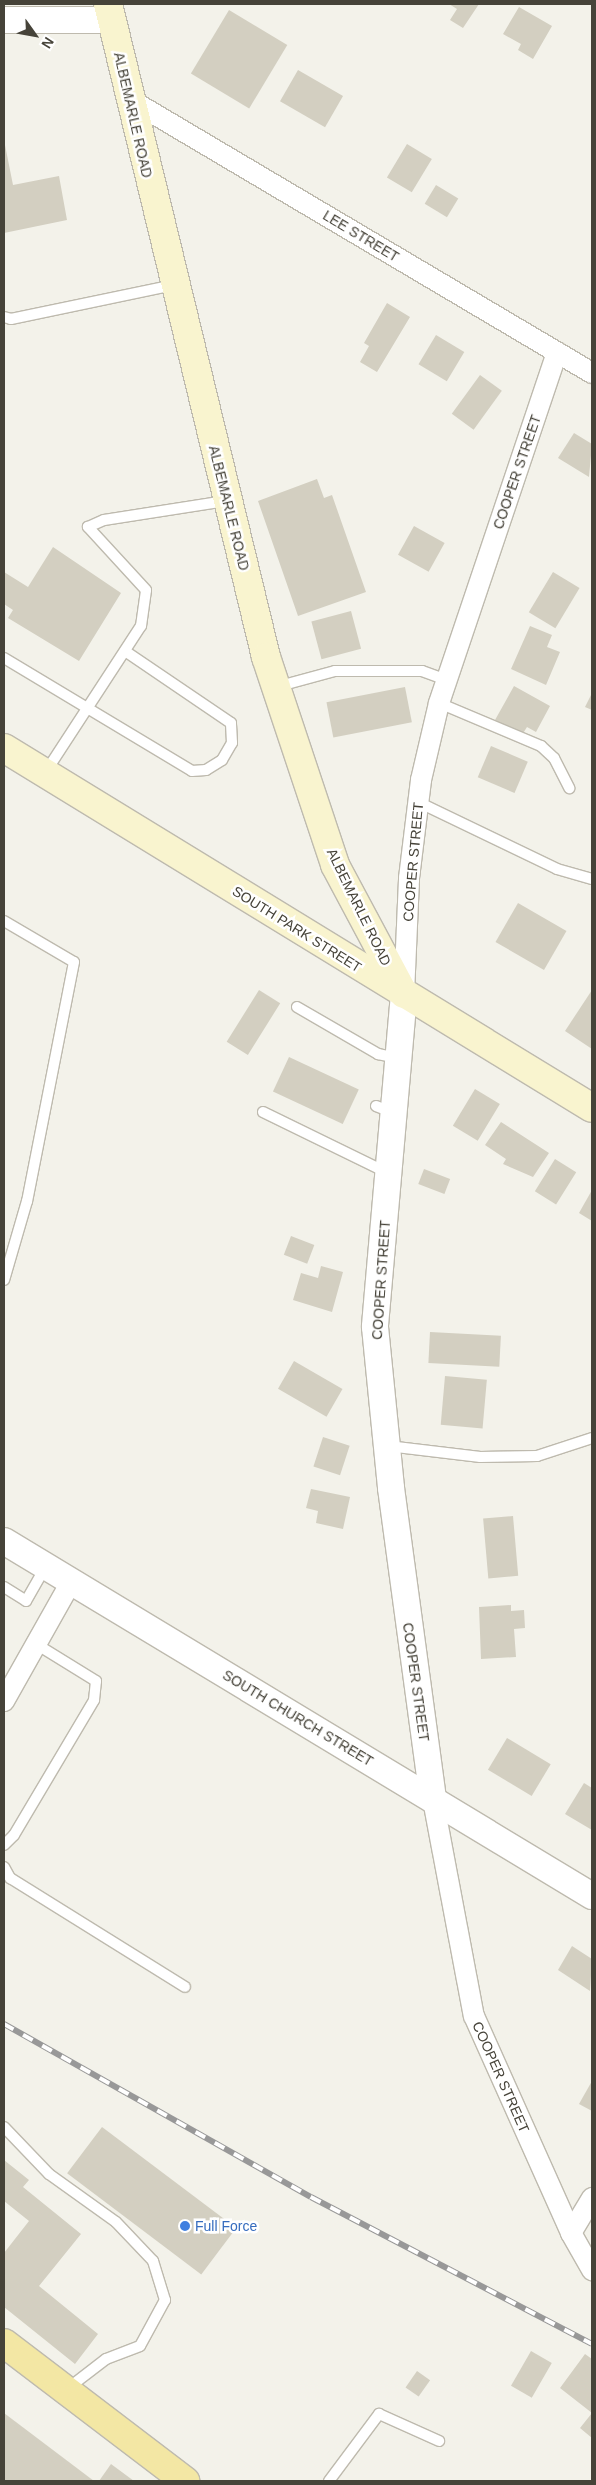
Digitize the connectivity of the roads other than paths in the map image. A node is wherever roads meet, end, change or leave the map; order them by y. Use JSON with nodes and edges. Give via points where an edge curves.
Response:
{"nodes":[{"id":1,"x":114,"y":9,"type":"edge"},
{"id":2,"x":4,"y":20,"type":"edge"},
{"id":3,"x":129,"y":99,"type":"junction"},
{"id":4,"x":174,"y":284,"type":"junction"},
{"id":5,"x":4,"y":317,"type":"edge"},
{"id":6,"x":557,"y":352,"type":"junction"},
{"id":7,"x":592,"y":373,"type":"edge"},
{"id":8,"x":227,"y":501,"type":"junction"},
{"id":9,"x":125,"y":651,"type":"junction"},
{"id":10,"x":4,"y":658,"type":"edge"},
{"id":11,"x":447,"y":680,"type":"junction"},
{"id":12,"x":275,"y":687,"type":"junction"},
{"id":13,"x":439,"y":703,"type":"junction"},
{"id":14,"x":89,"y":707,"type":"junction"},
{"id":15,"x":4,"y":748,"type":"edge"},
{"id":16,"x":45,"y":773,"type":"junction"},
{"id":17,"x":569,"y":788,"type":"dead end"},
{"id":18,"x":418,"y":802,"type":"junction"},
{"id":19,"x":592,"y":879,"type":"edge"},
{"id":20,"x":4,"y":922,"type":"edge"},
{"id":21,"x":404,"y":994,"type":"junction"},
{"id":22,"x":297,"y":1007,"type":"dead end"},
{"id":23,"x":401,"y":1059,"type":"junction"},
{"id":24,"x":592,"y":1108,"type":"edge"},
{"id":25,"x":263,"y":1112,"type":"dead end"},
{"id":26,"x":389,"y":1174,"type":"junction"},
{"id":27,"x":4,"y":1280,"type":"edge"},
{"id":28,"x":592,"y":1438,"type":"edge"},
{"id":29,"x":387,"y":1446,"type":"junction"},
{"id":30,"x":4,"y":1541,"type":"edge"},
{"id":31,"x":46,"y":1566,"type":"junction"},
{"id":32,"x":71,"y":1582,"type":"junction"},
{"id":33,"x":4,"y":1588,"type":"edge"},
{"id":34,"x":36,"y":1644,"type":"junction"},
{"id":35,"x":4,"y":1701,"type":"edge"},
{"id":36,"x":433,"y":1800,"type":"junction"},
{"id":37,"x":4,"y":1845,"type":"edge"},
{"id":38,"x":4,"y":1867,"type":"edge"},
{"id":39,"x":592,"y":1896,"type":"edge"},
{"id":40,"x":186,"y":1987,"type":"dead end"},
{"id":41,"x":4,"y":2127,"type":"edge"},
{"id":42,"x":592,"y":2198,"type":"edge"},
{"id":43,"x":571,"y":2233,"type":"junction"},
{"id":44,"x":592,"y":2270,"type":"edge"},
{"id":45,"x":4,"y":2343,"type":"edge"},
{"id":46,"x":66,"y":2390,"type":"junction"},
{"id":47,"x":439,"y":2442,"type":"dead end"},
{"id":48,"x":185,"y":2481,"type":"edge"},
{"id":49,"x":329,"y":2481,"type":"edge"}],
"edges":[{"from":1,"to":2,"type":"street"},
{"from":1,"to":3,"type":"main road","name":"ALBEMARLE ROAD"},
{"from":3,"to":4,"type":"main road","name":"ALBEMARLE ROAD"},
{"from":3,"to":6,"type":"street","name":"LEE STREET"},
{"from":4,"to":5,"type":"lane","via":[[11,319]]},
{"from":4,"to":8,"type":"main road","name":"ALBEMARLE ROAD"},
{"from":6,"to":7,"type":"street","name":"LEE STREET"},
{"from":6,"to":11,"type":"street","name":"COOPER STREET"},
{"from":8,"to":9,"type":"lane","via":[[104,520],[88,527],[146,590],[141,626]]},
{"from":8,"to":12,"type":"main road","name":"ALBEMARLE ROAD"},
{"from":9,"to":14,"type":"lane"},
{"from":9,"to":14,"type":"lane","via":[[231,723],[232,743],[222,760],[206,770],[192,771]]},
{"from":10,"to":14,"type":"lane"},
{"from":11,"to":12,"type":"lane","via":[[422,671],[335,670]]},
{"from":11,"to":13,"type":"street","name":"COOPER STREET"},
{"from":12,"to":21,"type":"main road","name":"ALBEMARLE ROAD","via":[[335,865]]},
{"from":13,"to":17,"type":"lane","via":[[541,746],[554,758]]},
{"from":13,"to":18,"type":"street","name":"COOPER STREET"},
{"from":14,"to":16,"type":"lane"},
{"from":15,"to":16,"type":"main road","name":"SOUTH PARK STREET"},
{"from":16,"to":21,"type":"main road","name":"SOUTH PARK STREET"},
{"from":18,"to":19,"type":"lane","via":[[557,868]]},
{"from":18,"to":21,"type":"street","name":"COOPER STREET","via":[[408,878]]},
{"from":20,"to":27,"type":"lane","via":[[74,962],[27,1201]]},
{"from":21,"to":23,"type":"street","name":"COOPER STREET"},
{"from":21,"to":24,"type":"main road","name":"SOUTH PARK STREET"},
{"from":22,"to":23,"type":"lane","via":[[378,1054]]},
{"from":23,"to":26,"type":"street","name":"COOPER STREET","via":[[386,1110]]},
{"from":25,"to":26,"type":"lane"},
{"from":26,"to":29,"type":"street","name":"COOPER STREET","via":[[375,1327]]},
{"from":28,"to":29,"type":"lane","via":[[537,1456],[480,1457]]},
{"from":29,"to":36,"type":"street","name":"COOPER STREET"},
{"from":30,"to":31,"type":"street","name":"SOUTH CHURCH STREET"},
{"from":31,"to":32,"type":"street","name":"SOUTH CHURCH STREET"},
{"from":31,"to":33,"type":"lane","via":[[26,1601]]},
{"from":32,"to":34,"type":"street"},
{"from":32,"to":36,"type":"street","name":"SOUTH CHURCH STREET"},
{"from":34,"to":35,"type":"street"},
{"from":34,"to":37,"type":"lane","via":[[96,1681],[94,1700],[14,1835]]},
{"from":36,"to":39,"type":"street","name":"SOUTH CHURCH STREET"},
{"from":36,"to":43,"type":"street","name":"COOPER STREET","via":[[474,2016]]},
{"from":38,"to":40,"type":"lane","via":[[10,1878]]},
{"from":41,"to":46,"type":"lane","via":[[49,2174],[116,2222],[153,2261],[165,2300],[140,2346],[106,2359]]},
{"from":42,"to":43,"type":"street"},
{"from":43,"to":44,"type":"street","name":"COOPER STREET"},
{"from":45,"to":46,"type":"main road"},
{"from":46,"to":48,"type":"main road"},
{"from":47,"to":49,"type":"lane","via":[[379,2414]]}]}
